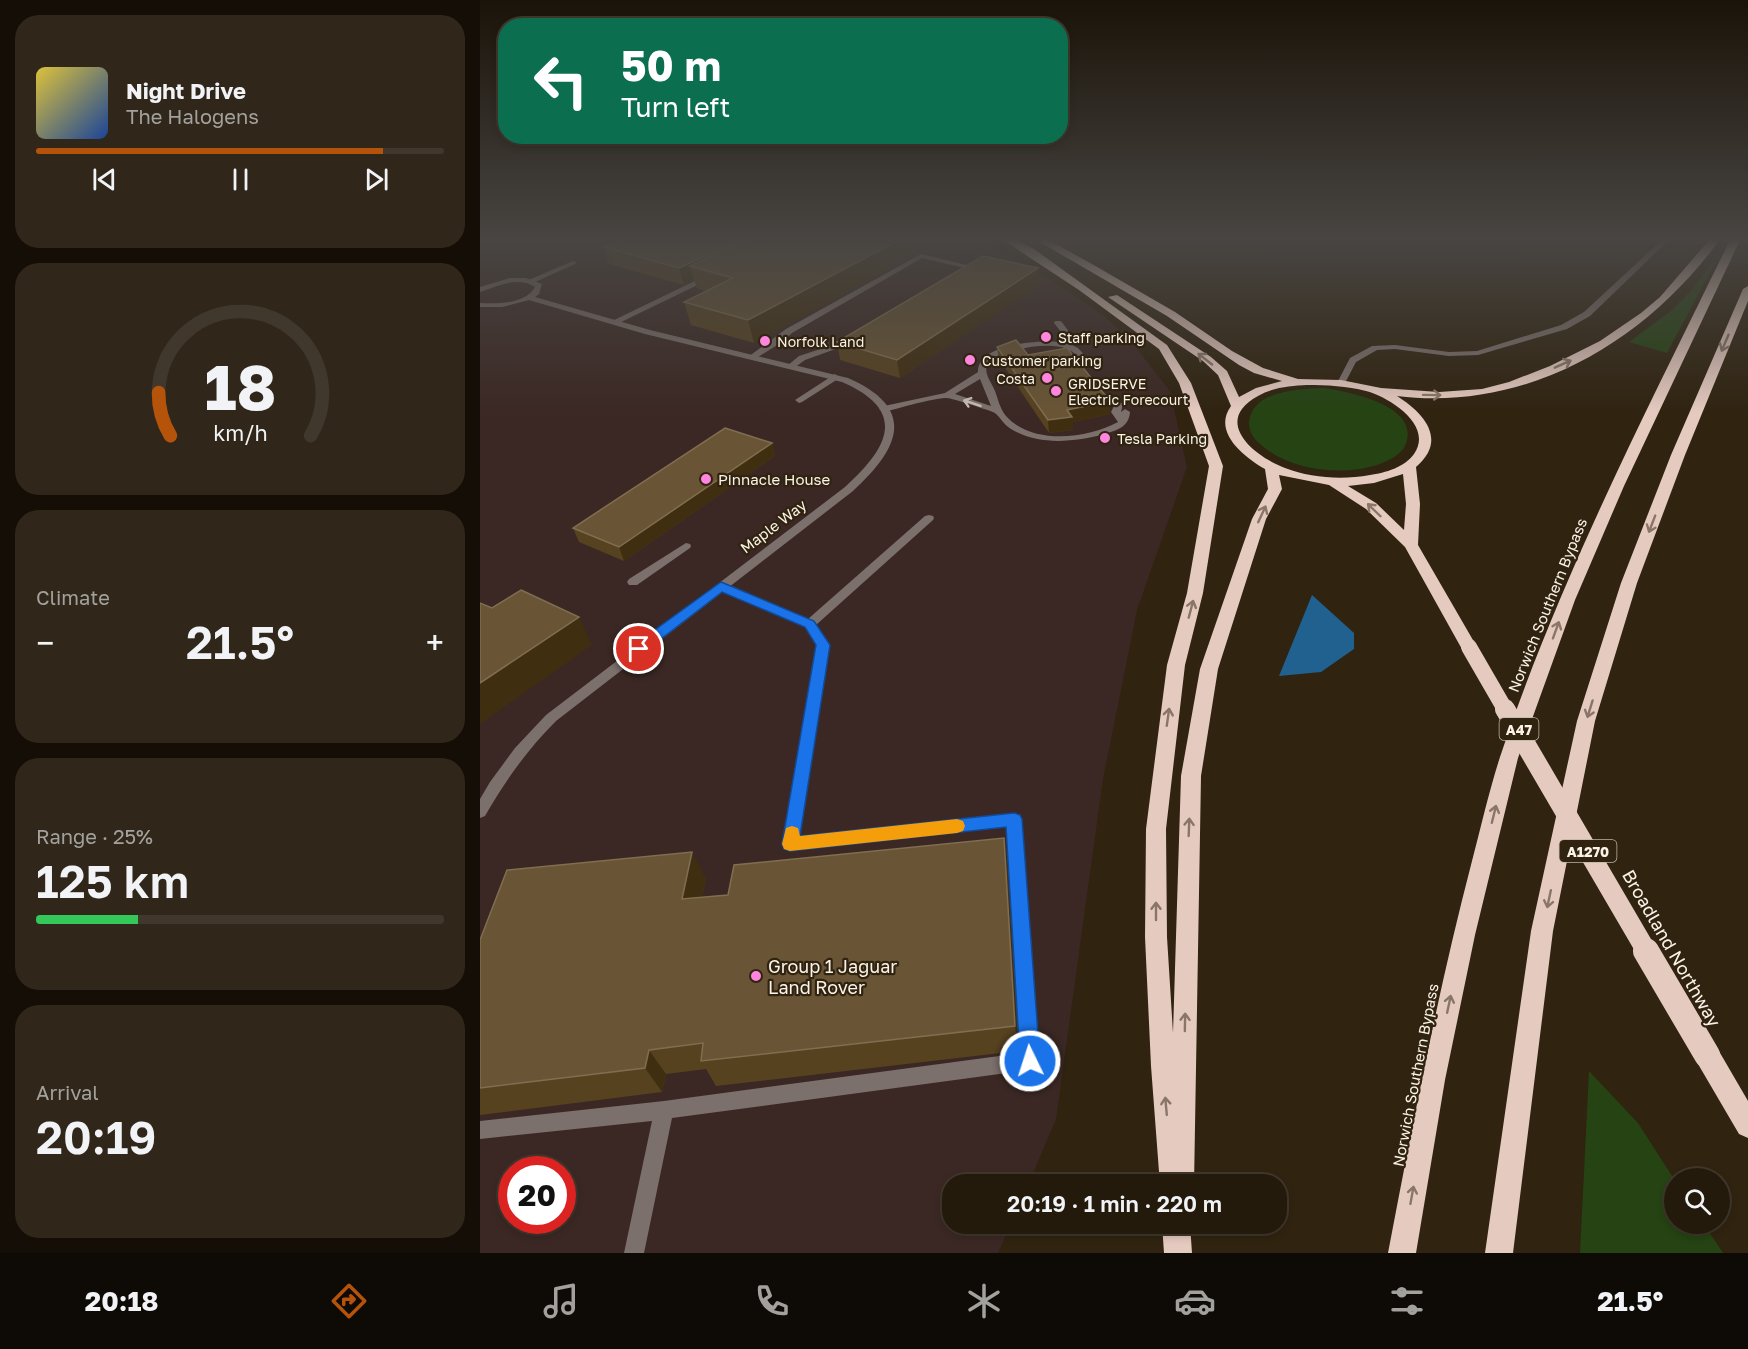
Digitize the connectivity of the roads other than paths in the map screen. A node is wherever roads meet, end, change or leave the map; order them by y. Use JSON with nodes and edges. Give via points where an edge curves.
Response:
{"nodes":[{"id":1,"x":669,"y":296,"type":"edge"},
{"id":2,"x":850,"y":296,"type":"edge"},
{"id":3,"x":1094,"y":296,"type":"edge"},
{"id":4,"x":1112,"y":296,"type":"edge"},
{"id":5,"x":1139,"y":296,"type":"edge"},
{"id":6,"x":1606,"y":296,"type":"edge"},
{"id":7,"x":1669,"y":296,"type":"edge"},
{"id":8,"x":1708,"y":296,"type":"edge"},
{"id":9,"x":1745,"y":296,"type":"edge"},
{"id":10,"x":529,"y":298,"type":"joint"},
{"id":11,"x":480,"y":306,"type":"edge"},
{"id":12,"x":614,"y":322,"type":"junction"},
{"id":13,"x":1058,"y":323,"type":"dead end"},
{"id":14,"x":862,"y":335,"type":"edge"},
{"id":15,"x":1066,"y":346,"type":"junction"},
{"id":16,"x":752,"y":357,"type":"junction"},
{"id":17,"x":1083,"y":358,"type":"dead end"},
{"id":18,"x":791,"y":366,"type":"junction"},
{"id":19,"x":981,"y":375,"type":"junction"},
{"id":20,"x":835,"y":377,"type":"junction"},
{"id":21,"x":1307,"y":381,"type":"junction"},
{"id":22,"x":1341,"y":383,"type":"junction"},
{"id":23,"x":1374,"y":390,"type":"junction"},
{"id":24,"x":948,"y":395,"type":"junction"},
{"id":25,"x":799,"y":400,"type":"dead end"},
{"id":26,"x":1237,"y":406,"type":"junction"},
{"id":27,"x":884,"y":410,"type":"junction"},
{"id":28,"x":997,"y":411,"type":"junction"},
{"id":29,"x":1122,"y":413,"type":"dead end"},
{"id":30,"x":1409,"y":466,"type":"junction"},
{"id":31,"x":1271,"y":467,"type":"junction"},
{"id":32,"x":1332,"y":481,"type":"junction"},
{"id":33,"x":929,"y":518,"type":"dead end"},
{"id":34,"x":1412,"y":545,"type":"junction"},
{"id":35,"x":686,"y":546,"type":"dead end"},
{"id":36,"x":633,"y":582,"type":"dead end"},
{"id":37,"x":721,"y":586,"type":"junction"},
{"id":38,"x":809,"y":624,"type":"junction"},
{"id":39,"x":480,"y":812,"type":"edge"},
{"id":40,"x":664,"y":1110,"type":"junction"},
{"id":41,"x":1748,"y":1125,"type":"edge"},
{"id":42,"x":480,"y":1130,"type":"edge"},
{"id":43,"x":1172,"y":1174,"type":"edge"},
{"id":44,"x":1182,"y":1174,"type":"edge"},
{"id":45,"x":1177,"y":1234,"type":"edge"},
{"id":46,"x":1180,"y":1234,"type":"edge"},
{"id":47,"x":634,"y":1253,"type":"edge"},
{"id":48,"x":1179,"y":1253,"type":"edge"},
{"id":49,"x":1402,"y":1253,"type":"edge"},
{"id":50,"x":1500,"y":1253,"type":"edge"}],
"edges":[{"from":1,"to":12,"type":"street"},
{"from":2,"to":16,"type":"street"},
{"from":43,"to":3,"type":"highway","one_way":true,"via":[[1156,936],[1156,829],[1176,665],[1195,593],[1216,466],[1185,383],[1162,347]]},
{"from":26,"to":4,"type":"highway","one_way":true,"via":[[1223,374],[1207,359]]},
{"from":5,"to":21,"type":"highway","via":[[1249,367],[1278,378]]},
{"from":6,"to":22,"type":"street","via":[[1587,314],[1564,327],[1478,353],[1375,348],[1353,360]]},
{"from":23,"to":7,"type":"highway","one_way":true,"via":[[1433,395],[1479,393],[1509,386],[1615,338]]},
{"from":49,"to":8,"type":"highway","name":"Norwich Southern Bypass","number":"A47","one_way":true,"via":[[1461,946],[1509,758],[1567,600]]},
{"from":9,"to":50,"type":"highway","one_way":true,"via":[[1629,583],[1586,721],[1542,930]]},
{"from":10,"to":11,"type":"street","via":[[505,305]]},
{"from":10,"to":12,"type":"street"},
{"from":12,"to":16,"type":"street"},
{"from":13,"to":15,"type":"street","via":[[1066,333]]},
{"from":14,"to":18,"type":"street"},
{"from":15,"to":17,"type":"street"},
{"from":15,"to":19,"type":"street","via":[[1032,345],[995,354],[986,360]]},
{"from":16,"to":18,"type":"street"},
{"from":18,"to":20,"type":"street"},
{"from":19,"to":24,"type":"street"},
{"from":19,"to":28,"type":"street"},
{"from":20,"to":25,"type":"street"},
{"from":20,"to":27,"type":"street","via":[[861,387],[879,400]]},
{"from":21,"to":22,"type":"highway"},
{"from":21,"to":26,"type":"highway","via":[[1254,393]]},
{"from":22,"to":23,"type":"highway"},
{"from":23,"to":30,"type":"highway","via":[[1400,404],[1423,428],[1426,441],[1421,454]]},
{"from":24,"to":27,"type":"street"},
{"from":28,"to":24,"type":"street","one_way":true},
{"from":26,"to":31,"type":"highway","via":[[1231,426],[1234,437],[1248,453]]},
{"from":27,"to":37,"type":"street","name":"Maple Way","via":[[891,428],[877,462],[825,508]]},
{"from":28,"to":29,"type":"street","via":[[1025,433],[1048,438],[1103,431]]},
{"from":30,"to":32,"type":"highway","via":[[1376,478]]},
{"from":30,"to":34,"type":"highway"},
{"from":31,"to":32,"type":"highway"},
{"from":44,"to":31,"type":"highway","one_way":true,"via":[[1191,776],[1209,669],[1259,519],[1275,489]]},
{"from":34,"to":32,"type":"highway","name":"Broadland Northway","number":"A1270","one_way":true,"via":[[1371,506]]},
{"from":33,"to":38,"type":"street"},
{"from":34,"to":41,"type":"highway","name":"Broadland Northway","number":"A1270","bridge":true},
{"from":35,"to":36,"type":"street"},
{"from":37,"to":38,"type":"street"},
{"from":37,"to":39,"type":"street","name":"Maple Way","via":[[551,718],[502,773]]},
{"from":38,"to":40,"type":"street","via":[[823,645],[790,844],[1014,819],[1030,1061]]},
{"from":40,"to":42,"type":"street"},
{"from":40,"to":47,"type":"street"},
{"from":45,"to":48,"type":"highway"},
{"from":46,"to":48,"type":"highway"}]}
